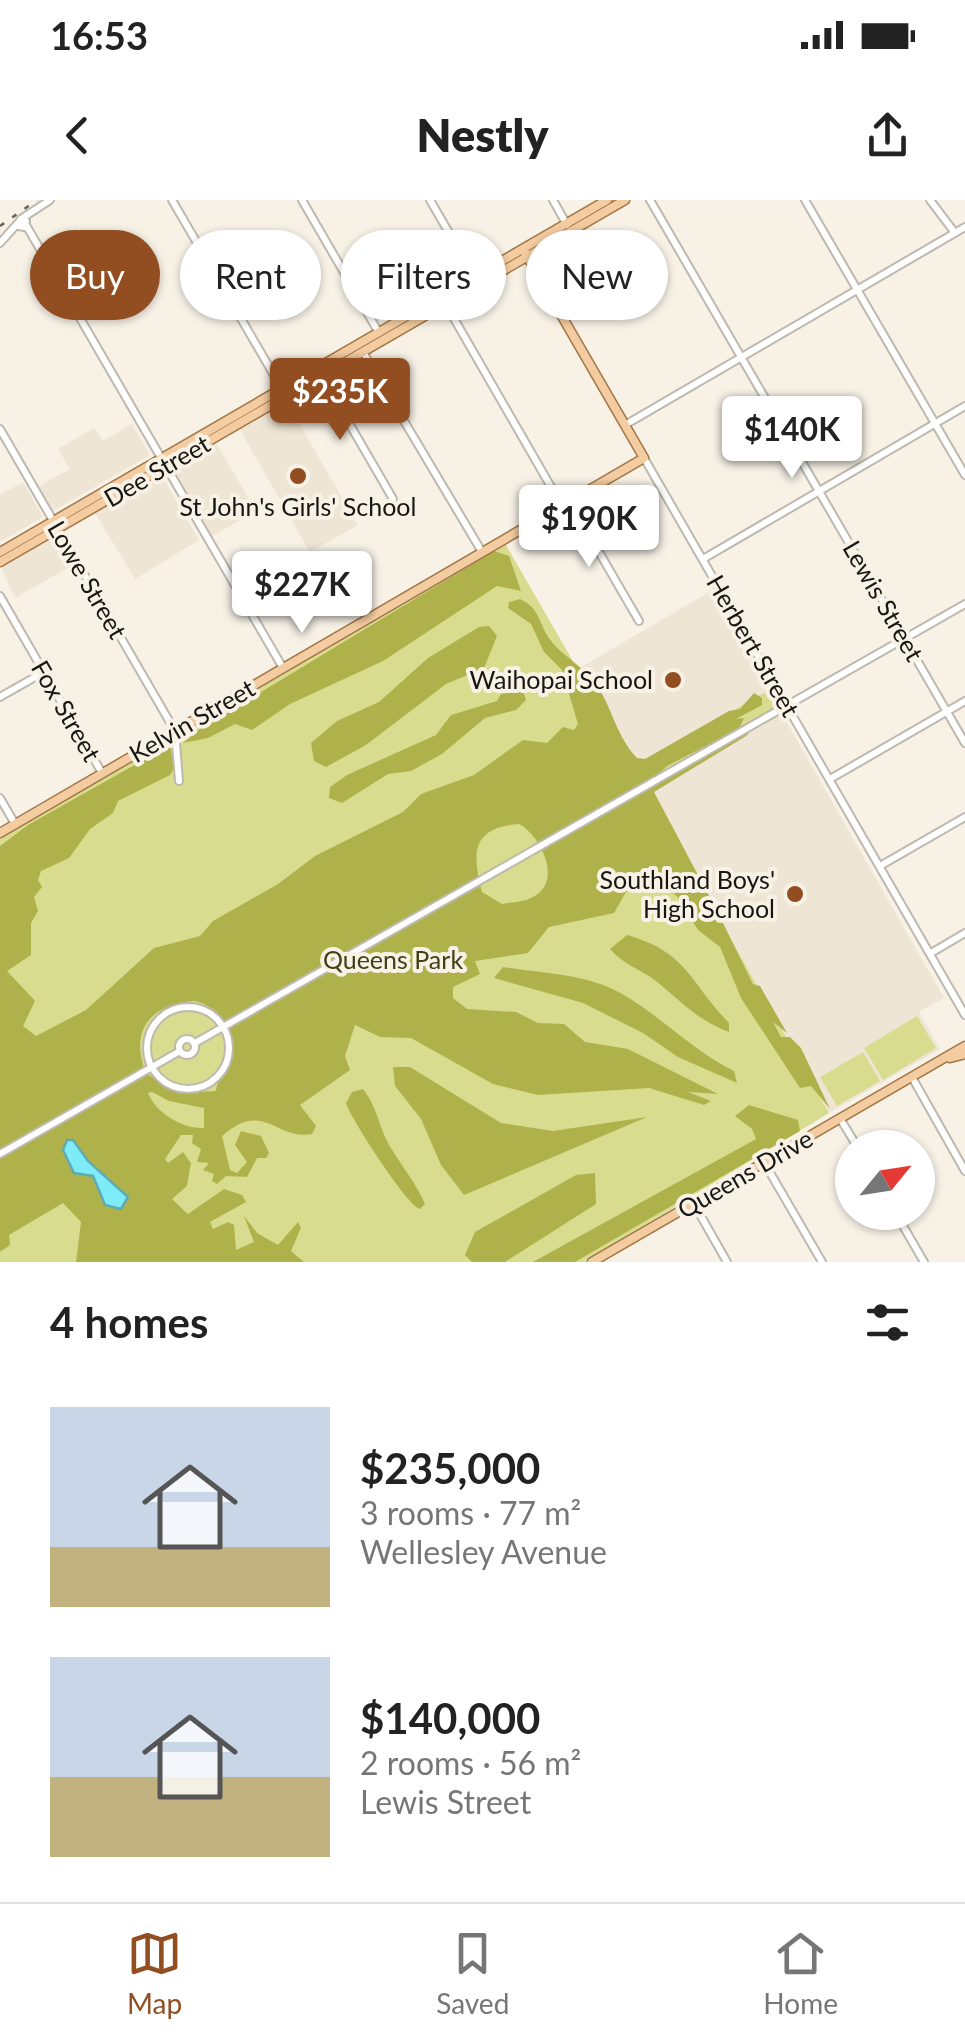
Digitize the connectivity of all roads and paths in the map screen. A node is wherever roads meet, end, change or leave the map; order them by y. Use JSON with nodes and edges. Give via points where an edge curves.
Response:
{"nodes":[{"id":1,"x":50,"y":200,"type":"edge"},
{"id":2,"x":172,"y":200,"type":"edge"},
{"id":3,"x":302,"y":200,"type":"edge"},
{"id":4,"x":430,"y":200,"type":"edge"},
{"id":5,"x":553,"y":200,"type":"edge"},
{"id":6,"x":606,"y":200,"type":"edge"},
{"id":7,"x":625,"y":200,"type":"edge"},
{"id":8,"x":650,"y":200,"type":"edge"},
{"id":9,"x":805,"y":200,"type":"edge"},
{"id":10,"x":930,"y":200,"type":"edge"},
{"id":11,"x":22,"y":224,"type":"junction"},
{"id":12,"x":965,"y":226,"type":"edge"},
{"id":13,"x":569,"y":228,"type":"junction"},
{"id":14,"x":447,"y":230,"type":"edge"},
{"id":15,"x":955,"y":232,"type":"junction"},
{"id":16,"x":0,"y":244,"type":"edge"},
{"id":17,"x":525,"y":252,"type":"junction"},
{"id":18,"x":506,"y":263,"type":"edge"},
{"id":19,"x":857,"y":290,"type":"junction"},
{"id":20,"x":409,"y":320,"type":"edge"},
{"id":21,"x":455,"y":320,"type":"edge"},
{"id":22,"x":381,"y":336,"type":"junction"},
{"id":23,"x":363,"y":352,"type":"junction"},
{"id":24,"x":741,"y":357,"type":"junction"},
{"id":25,"x":320,"y":372,"type":"junction"},
{"id":26,"x":284,"y":393,"type":"junction"},
{"id":27,"x":965,"y":406,"type":"edge"},
{"id":28,"x":935,"y":424,"type":"junction"},
{"id":29,"x":625,"y":425,"type":"junction"},
{"id":30,"x":0,"y":429,"type":"edge"},
{"id":31,"x":644,"y":458,"type":"junction"},
{"id":32,"x":164,"y":462,"type":"junction"},
{"id":33,"x":965,"y":475,"type":"edge"},
{"id":34,"x":819,"y":491,"type":"junction"},
{"id":35,"x":394,"y":499,"type":"dead end"},
{"id":36,"x":566,"y":504,"type":"junction"},
{"id":37,"x":56,"y":525,"type":"junction"},
{"id":38,"x":0,"y":552,"type":"edge"},
{"id":39,"x":482,"y":552,"type":"junction"},
{"id":40,"x":703,"y":559,"type":"junction"},
{"id":41,"x":0,"y":562,"type":"edge"},
{"id":42,"x":0,"y":596,"type":"edge"},
{"id":43,"x":965,"y":604,"type":"edge"},
{"id":44,"x":639,"y":621,"type":"dead end"},
{"id":45,"x":904,"y":639,"type":"junction"},
{"id":46,"x":283,"y":668,"type":"junction"},
{"id":47,"x":44,"y":672,"type":"junction"},
{"id":48,"x":0,"y":697,"type":"edge"},
{"id":49,"x":965,"y":701,"type":"edge"},
{"id":50,"x":788,"y":706,"type":"junction"},
{"id":51,"x":947,"y":712,"type":"junction"},
{"id":52,"x":175,"y":731,"type":"junction"},
{"id":53,"x":965,"y":743,"type":"edge"},
{"id":54,"x":102,"y":773,"type":"junction"},
{"id":55,"x":830,"y":779,"type":"junction"},
{"id":56,"x":179,"y":781,"type":"dead end"},
{"id":57,"x":0,"y":798,"type":"edge"},
{"id":58,"x":965,"y":817,"type":"edge"},
{"id":59,"x":15,"y":824,"type":"junction"},
{"id":60,"x":0,"y":833,"type":"edge"},
{"id":61,"x":880,"y":866,"type":"junction"},
{"id":62,"x":965,"y":933,"type":"edge"},
{"id":63,"x":931,"y":953,"type":"junction"},
{"id":64,"x":954,"y":992,"type":"junction"},
{"id":65,"x":965,"y":1004,"type":"edge"},
{"id":66,"x":965,"y":1015,"type":"edge"},
{"id":67,"x":224,"y":1027,"type":"junction"},
{"id":68,"x":965,"y":1046,"type":"edge"},
{"id":69,"x":965,"y":1054,"type":"edge"},
{"id":70,"x":950,"y":1058,"type":"junction"},
{"id":71,"x":151,"y":1068,"type":"junction"},
{"id":72,"x":912,"y":1079,"type":"junction"},
{"id":73,"x":842,"y":1120,"type":"junction"},
{"id":74,"x":848,"y":1130,"type":"edge"},
{"id":75,"x":0,"y":1154,"type":"edge"},
{"id":76,"x":765,"y":1164,"type":"junction"},
{"id":77,"x":965,"y":1171,"type":"edge"},
{"id":78,"x":694,"y":1204,"type":"junction"},
{"id":79,"x":905,"y":1230,"type":"edge"},
{"id":80,"x":592,"y":1262,"type":"edge"},
{"id":81,"x":727,"y":1262,"type":"edge"},
{"id":82,"x":822,"y":1262,"type":"edge"},
{"id":83,"x":924,"y":1262,"type":"edge"}],
"edges":[{"from":1,"to":11,"type":"street"},
{"from":2,"to":26,"type":"street"},
{"from":3,"to":22,"type":"street"},
{"from":4,"to":14,"type":"street"},
{"from":5,"to":13,"type":"street"},
{"from":6,"to":13,"type":"main road","name":"Dee Street"},
{"from":7,"to":13,"type":"main road","name":"Dee Street"},
{"from":8,"to":24,"type":"street","name":"Lewis Street"},
{"from":9,"to":19,"type":"street"},
{"from":10,"to":15,"type":"street"},
{"from":11,"to":16,"type":"street"},
{"from":11,"to":32,"type":"street"},
{"from":12,"to":15,"type":"street"},
{"from":13,"to":17,"type":"main road","name":"Dee Street"},
{"from":15,"to":19,"type":"street"},
{"from":17,"to":18,"type":"main road","name":"Dee Street"},
{"from":17,"to":29,"type":"main road","name":"Herbert Street"},
{"from":19,"to":24,"type":"street"},
{"from":19,"to":28,"type":"street"},
{"from":20,"to":22,"type":"main road","name":"Dee Street"},
{"from":21,"to":36,"type":"street"},
{"from":22,"to":23,"type":"main road","name":"Dee Street"},
{"from":22,"to":25,"type":"main road","name":"Dee Street"},
{"from":23,"to":25,"type":"main road","name":"Dee Street"},
{"from":23,"to":39,"type":"street"},
{"from":24,"to":29,"type":"street"},
{"from":24,"to":34,"type":"street","name":"Lewis Street"},
{"from":25,"to":26,"type":"main road","name":"Dee Street"},
{"from":25,"to":35,"type":"street"},
{"from":26,"to":32,"type":"main road","name":"Dee Street"},
{"from":27,"to":28,"type":"street"},
{"from":28,"to":33,"type":"street"},
{"from":28,"to":34,"type":"street"},
{"from":29,"to":31,"type":"main road","name":"Herbert Street"},
{"from":30,"to":37,"type":"street","name":"Lowe Street"},
{"from":31,"to":36,"type":"main road","name":"Kelvin Street"},
{"from":31,"to":40,"type":"street","name":"Herbert Street"},
{"from":32,"to":37,"type":"main road","name":"Dee Street"},
{"from":32,"to":46,"type":"street"},
{"from":34,"to":40,"type":"street"},
{"from":34,"to":45,"type":"street","name":"Lewis Street"},
{"from":36,"to":39,"type":"main road","name":"Kelvin Street"},
{"from":36,"to":44,"type":"street"},
{"from":37,"to":38,"type":"main road","name":"Dee Street"},
{"from":37,"to":41,"type":"main road","name":"Dee Street"},
{"from":37,"to":52,"type":"street","name":"Lowe Street"},
{"from":39,"to":46,"type":"main road","name":"Kelvin Street"},
{"from":40,"to":50,"type":"street","name":"Herbert Street"},
{"from":42,"to":47,"type":"street","name":"Fox Street"},
{"from":43,"to":45,"type":"street"},
{"from":45,"to":50,"type":"street"},
{"from":45,"to":51,"type":"street","name":"Lewis Street"},
{"from":46,"to":52,"type":"main road","name":"Kelvin Street"},
{"from":47,"to":48,"type":"street"},
{"from":47,"to":54,"type":"street","name":"Fox Street"},
{"from":49,"to":51,"type":"street"},
{"from":50,"to":55,"type":"street","name":"Herbert Street"},
{"from":50,"to":67,"type":"street"},
{"from":51,"to":53,"type":"street","name":"Lewis Street"},
{"from":51,"to":55,"type":"street"},
{"from":52,"to":54,"type":"main road","name":"Kelvin Street"},
{"from":52,"to":56,"type":"street"},
{"from":54,"to":59,"type":"main road","name":"Kelvin Street"},
{"from":55,"to":61,"type":"street","name":"Herbert Street"},
{"from":57,"to":59,"type":"street"},
{"from":58,"to":61,"type":"street"},
{"from":59,"to":60,"type":"main road","name":"Kelvin Street"},
{"from":61,"to":63,"type":"street","name":"Herbert Street"},
{"from":62,"to":63,"type":"street"},
{"from":63,"to":64,"type":"street","name":"Herbert Street"},
{"from":64,"to":65,"type":"street","name":"Herbert Street"},
{"from":64,"to":66,"type":"street","name":"Herbert Street"},
{"from":67,"to":71,"type":"street","via":[[194,1043],[192,1054],[180,1052]]},
{"from":67,"to":71,"type":"street","via":[[195,1006],[172,1009],[148,1034]]},
{"from":67,"to":71,"type":"street","via":[[228,1057],[212,1082],[174,1087]]},
{"from":68,"to":70,"type":"main road","name":"Queens Drive"},
{"from":69,"to":70,"type":"main road","name":"Queens Drive"},
{"from":70,"to":72,"type":"main road","name":"Queens Drive"},
{"from":71,"to":75,"type":"street"},
{"from":72,"to":73,"type":"main road","name":"Queens Drive"},
{"from":72,"to":77,"type":"street"},
{"from":73,"to":74,"type":"street"},
{"from":73,"to":76,"type":"main road","name":"Queens Drive"},
{"from":76,"to":78,"type":"main road","name":"Queens Drive"},
{"from":76,"to":82,"type":"street"},
{"from":78,"to":80,"type":"main road","name":"Queens Drive"},
{"from":78,"to":81,"type":"street"},
{"from":79,"to":83,"type":"street"}]}
